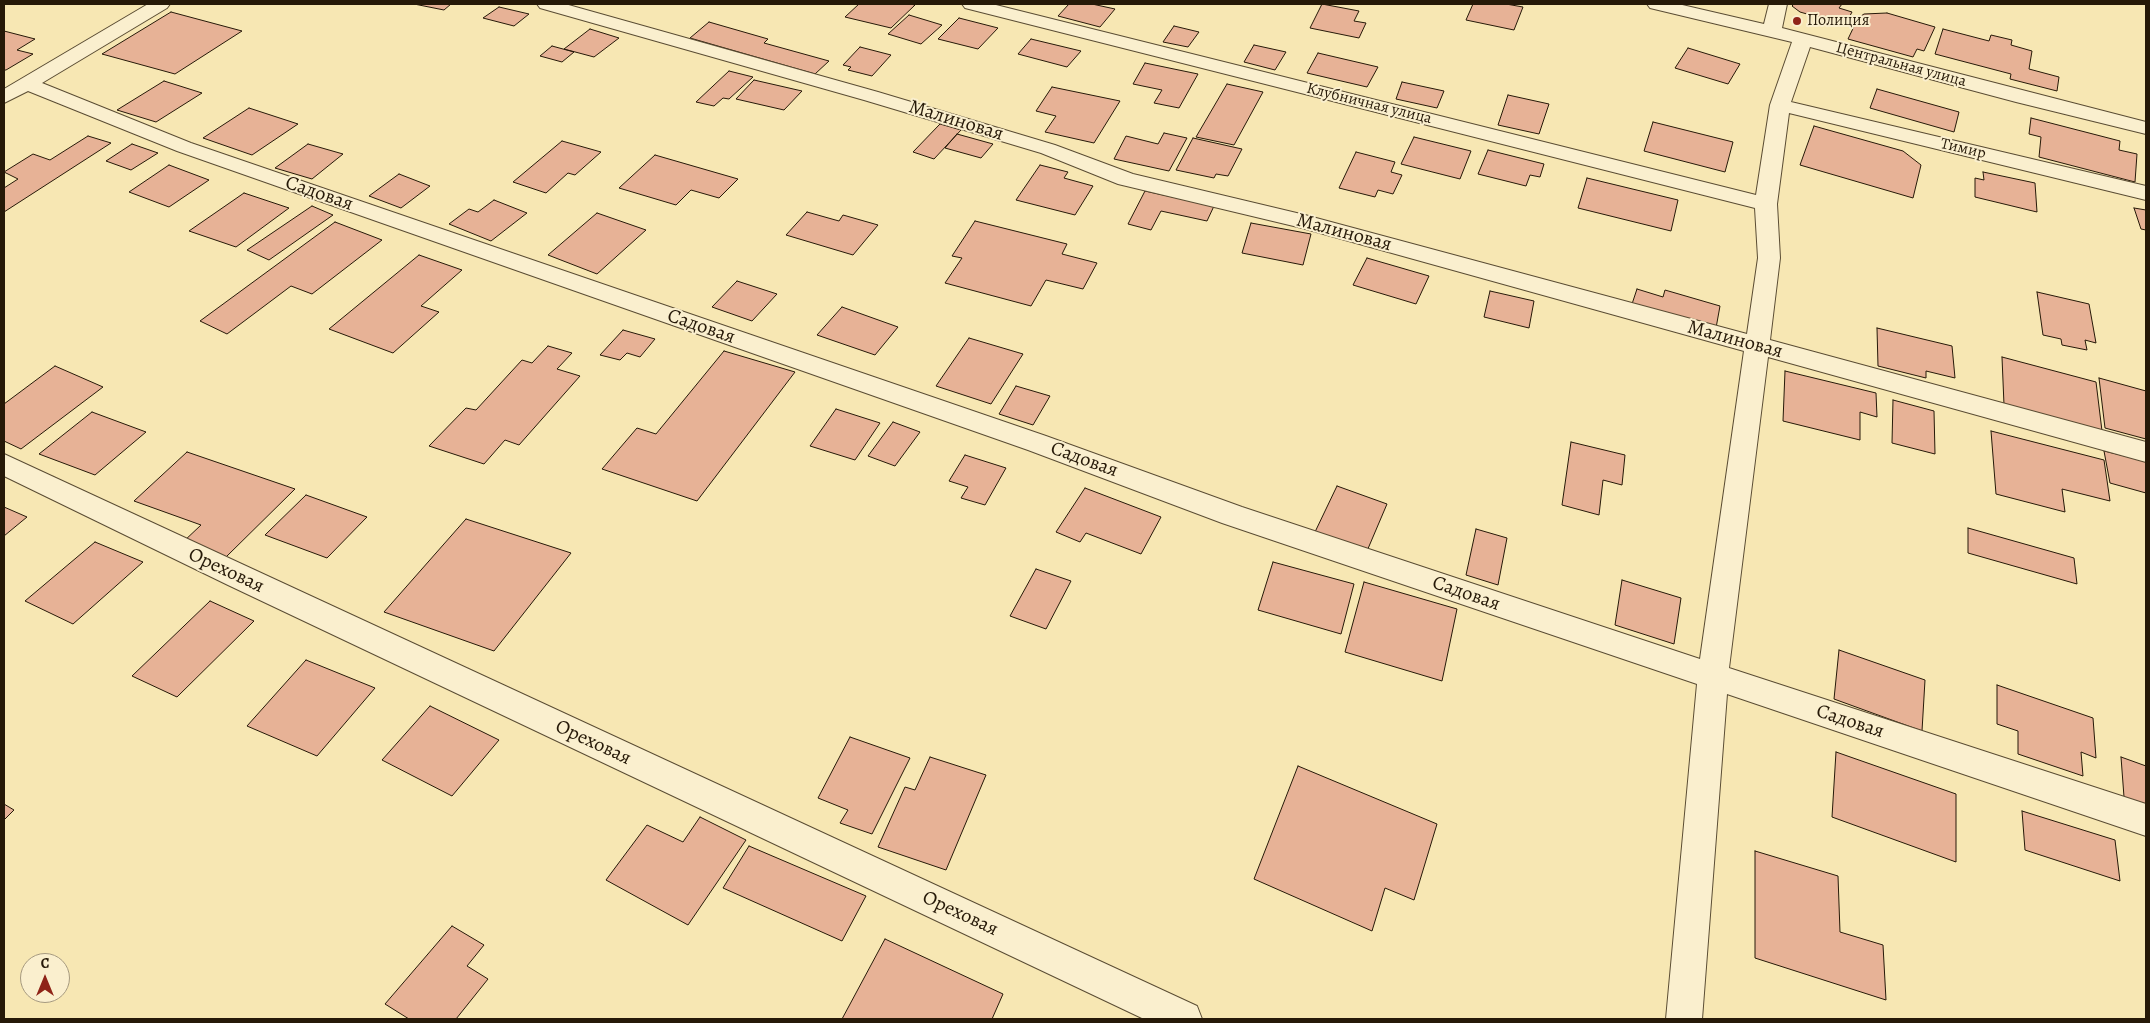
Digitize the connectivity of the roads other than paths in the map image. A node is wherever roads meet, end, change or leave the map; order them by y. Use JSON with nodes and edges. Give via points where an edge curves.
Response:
{"nodes":[{"id":1,"x":161,"y":4,"type":"edge"},
{"id":2,"x":546,"y":4,"type":"edge"},
{"id":3,"x":971,"y":4,"type":"edge"},
{"id":4,"x":1656,"y":4,"type":"edge"},
{"id":5,"x":1778,"y":4,"type":"edge"},
{"id":6,"x":1772,"y":31,"type":"junction"},
{"id":7,"x":1803,"y":38,"type":"junction"},
{"id":8,"x":27,"y":84,"type":"junction"},
{"id":9,"x":4,"y":97,"type":"edge"},
{"id":10,"x":1780,"y":105,"type":"junction"},
{"id":11,"x":2146,"y":128,"type":"edge"},
{"id":12,"x":2146,"y":192,"type":"edge"},
{"id":13,"x":1766,"y":204,"type":"junction"},
{"id":14,"x":1756,"y":346,"type":"junction"},
{"id":15,"x":2146,"y":452,"type":"edge"},
{"id":16,"x":4,"y":464,"type":"edge"},
{"id":17,"x":1713,"y":676,"type":"junction"},
{"id":18,"x":2146,"y":820,"type":"edge"},
{"id":19,"x":1184,"y":1019,"type":"edge"},
{"id":20,"x":1684,"y":1019,"type":"edge"}],
"edges":[{"from":1,"to":8,"type":"street"},
{"from":2,"to":14,"type":"street","name":"Малиновая","via":[[1048,148],[1126,179],[1306,222]]},
{"from":3,"to":13,"type":"street","name":"Клубничная улица"},
{"from":4,"to":6,"type":"street","name":"Центральная улица"},
{"from":5,"to":6,"type":"street"},
{"from":6,"to":7,"type":"street","name":"Центральная улица"},
{"from":7,"to":10,"type":"street"},
{"from":7,"to":11,"type":"street","name":"Центральная улица"},
{"from":8,"to":9,"type":"street"},
{"from":8,"to":17,"type":"street","name":"Садовая","via":[[184,147],[1028,440],[1232,515]]},
{"from":10,"to":12,"type":"street","name":"Тимир"},
{"from":10,"to":13,"type":"street"},
{"from":13,"to":14,"type":"street","via":[[1769,258]]},
{"from":14,"to":15,"type":"street","name":"Малиновая"},
{"from":14,"to":17,"type":"street"},
{"from":16,"to":19,"type":"street","name":"Ореховая","via":[[246,581]]},
{"from":17,"to":18,"type":"street","name":"Садовая"},
{"from":17,"to":20,"type":"street"}]}
